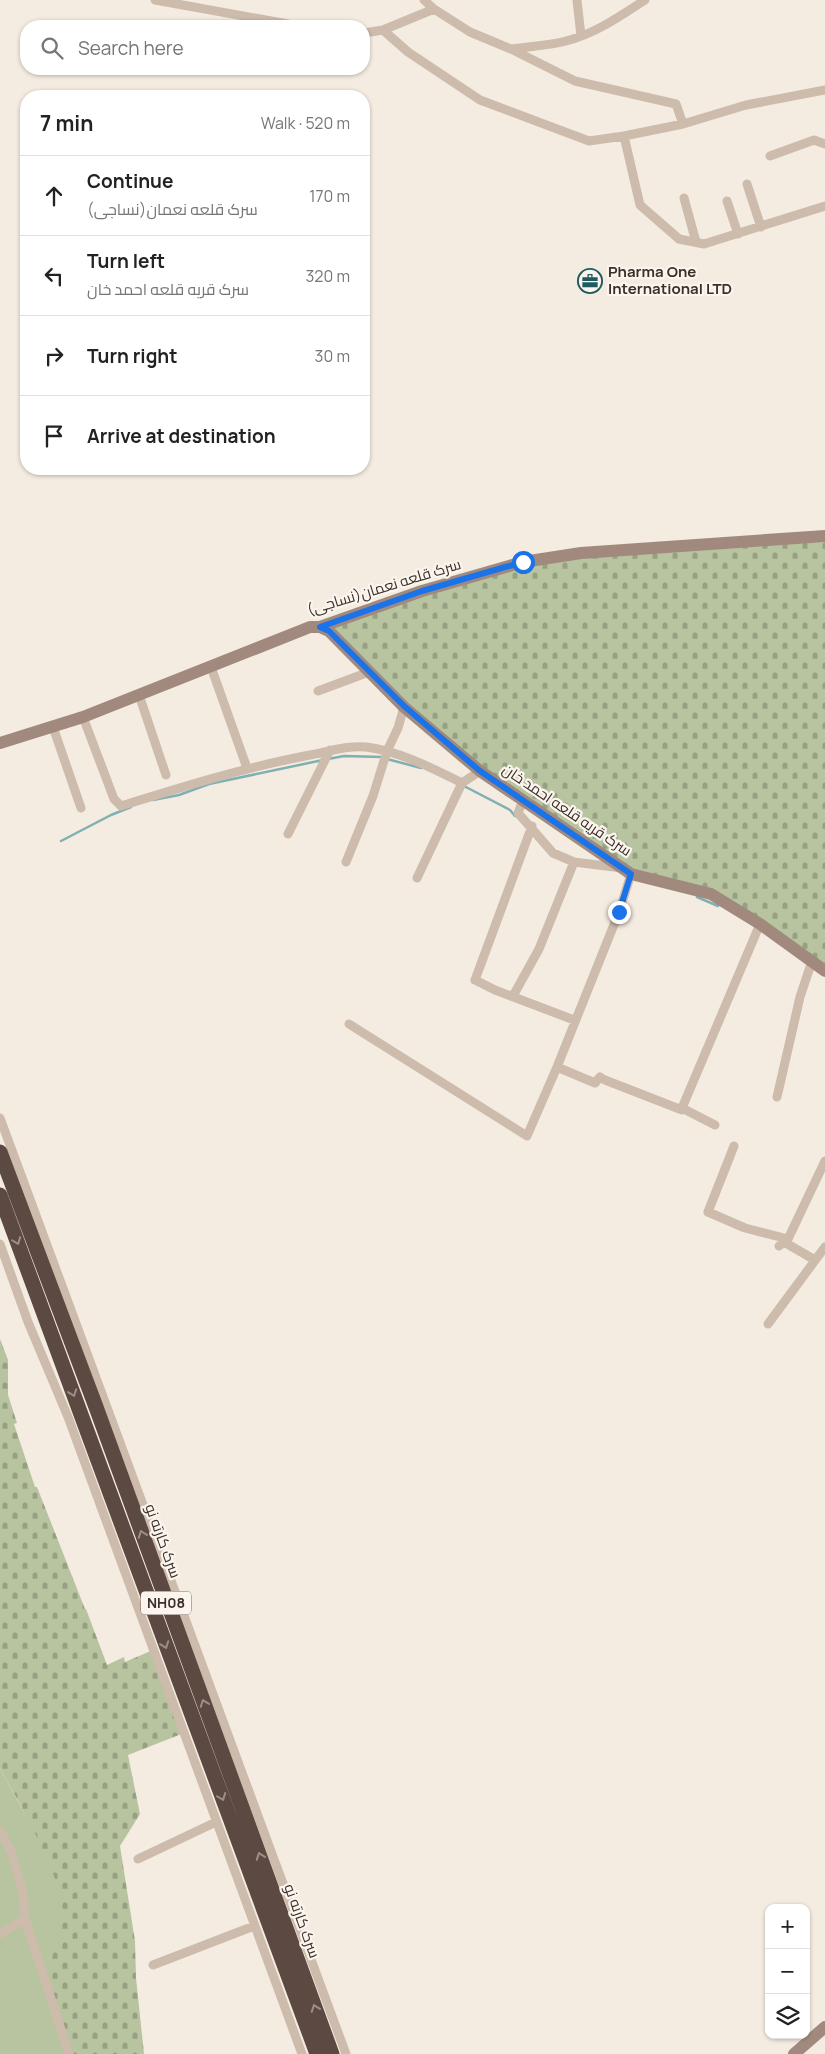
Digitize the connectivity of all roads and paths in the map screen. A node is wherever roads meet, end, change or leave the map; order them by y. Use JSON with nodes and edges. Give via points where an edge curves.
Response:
{"nodes":[{"id":1,"x":155,"y":0,"type":"edge"},
{"id":2,"x":424,"y":0,"type":"edge"},
{"id":3,"x":577,"y":0,"type":"edge"},
{"id":4,"x":646,"y":0,"type":"edge"},
{"id":5,"x":183,"y":3,"type":"edge"},
{"id":6,"x":434,"y":9,"type":"junction"},
{"id":7,"x":269,"y":20,"type":"edge"},
{"id":8,"x":383,"y":30,"type":"junction"},
{"id":9,"x":370,"y":32,"type":"edge"},
{"id":10,"x":581,"y":36,"type":"junction"},
{"id":11,"x":511,"y":49,"type":"junction"},
{"id":12,"x":825,"y":90,"type":"edge"},
{"id":13,"x":683,"y":124,"type":"junction"},
{"id":14,"x":624,"y":136,"type":"junction"},
{"id":15,"x":825,"y":144,"type":"edge"},
{"id":16,"x":770,"y":156,"type":"dead end"},
{"id":17,"x":748,"y":184,"type":"dead end"},
{"id":18,"x":684,"y":198,"type":"dead end"},
{"id":19,"x":728,"y":201,"type":"dead end"},
{"id":20,"x":825,"y":206,"type":"edge"},
{"id":21,"x":761,"y":227,"type":"junction"},
{"id":22,"x":738,"y":234,"type":"junction"},
{"id":23,"x":696,"y":242,"type":"junction"},
{"id":24,"x":825,"y":536,"type":"edge"},
{"id":25,"x":320,"y":627,"type":"junction"},
{"id":26,"x":211,"y":667,"type":"junction"},
{"id":27,"x":369,"y":672,"type":"junction"},
{"id":28,"x":318,"y":691,"type":"dead end"},
{"id":29,"x":139,"y":695,"type":"junction"},
{"id":30,"x":404,"y":706,"type":"junction"},
{"id":31,"x":83,"y":717,"type":"junction"},
{"id":32,"x":53,"y":727,"type":"junction"},
{"id":33,"x":0,"y":743,"type":"edge"},
{"id":34,"x":330,"y":750,"type":"junction"},
{"id":35,"x":387,"y":751,"type":"junction"},
{"id":36,"x":247,"y":768,"type":"junction"},
{"id":37,"x":480,"y":771,"type":"junction"},
{"id":38,"x":166,"y":775,"type":"dead end"},
{"id":39,"x":462,"y":783,"type":"junction"},
{"id":40,"x":523,"y":800,"type":"junction"},
{"id":41,"x":82,"y":808,"type":"dead end"},
{"id":42,"x":532,"y":826,"type":"junction"},
{"id":43,"x":288,"y":834,"type":"dead end"},
{"id":44,"x":346,"y":862,"type":"dead end"},
{"id":45,"x":574,"y":862,"type":"junction"},
{"id":46,"x":628,"y":871,"type":"junction"},
{"id":47,"x":418,"y":878,"type":"dead end"},
{"id":48,"x":760,"y":924,"type":"junction"},
{"id":49,"x":812,"y":961,"type":"junction"},
{"id":50,"x":825,"y":971,"type":"edge"},
{"id":51,"x":513,"y":996,"type":"junction"},
{"id":52,"x":574,"y":1020,"type":"junction"},
{"id":53,"x":349,"y":1024,"type":"dead end"},
{"id":54,"x":557,"y":1067,"type":"junction"},
{"id":55,"x":777,"y":1097,"type":"dead end"},
{"id":56,"x":682,"y":1108,"type":"junction"},
{"id":57,"x":0,"y":1118,"type":"edge"},
{"id":58,"x":715,"y":1126,"type":"dead end"},
{"id":59,"x":734,"y":1146,"type":"dead end"},
{"id":60,"x":0,"y":1152,"type":"edge"},
{"id":61,"x":825,"y":1161,"type":"edge"},
{"id":62,"x":0,"y":1195,"type":"edge"},
{"id":63,"x":784,"y":1242,"type":"junction"},
{"id":64,"x":0,"y":1244,"type":"edge"},
{"id":65,"x":825,"y":1247,"type":"edge"},
{"id":66,"x":815,"y":1260,"type":"junction"},
{"id":67,"x":768,"y":1324,"type":"dead end"},
{"id":68,"x":167,"y":1606,"type":"junction"},
{"id":69,"x":153,"y":1612,"type":"junction"},
{"id":70,"x":216,"y":1822,"type":"junction"},
{"id":71,"x":0,"y":1831,"type":"edge"},
{"id":72,"x":138,"y":1859,"type":"dead end"},
{"id":73,"x":25,"y":1919,"type":"junction"},
{"id":74,"x":254,"y":1926,"type":"junction"},
{"id":75,"x":0,"y":1934,"type":"edge"},
{"id":76,"x":153,"y":1965,"type":"dead end"},
{"id":77,"x":825,"y":2027,"type":"edge"},
{"id":78,"x":69,"y":2054,"type":"edge"},
{"id":79,"x":302,"y":2054,"type":"edge"},
{"id":80,"x":316,"y":2054,"type":"edge"},
{"id":81,"x":332,"y":2054,"type":"edge"},
{"id":82,"x":346,"y":2054,"type":"edge"},
{"id":83,"x":794,"y":2054,"type":"edge"}],
"edges":[{"from":1,"to":5,"type":"street"},
{"from":2,"to":6,"type":"street"},
{"from":3,"to":10,"type":"street"},
{"from":4,"to":10,"type":"street"},
{"from":5,"to":7,"type":"street"},
{"from":6,"to":8,"type":"street"},
{"from":6,"to":11,"type":"street","via":[[470,32]]},
{"from":8,"to":9,"type":"street"},
{"from":8,"to":14,"type":"street","via":[[408,52],[480,100],[589,141]]},
{"from":10,"to":11,"type":"street","via":[[564,42]]},
{"from":11,"to":13,"type":"street","via":[[575,81],[676,104]]},
{"from":12,"to":13,"type":"street","via":[[746,105]]},
{"from":13,"to":14,"type":"street"},
{"from":14,"to":23,"type":"street","via":[[640,206],[679,239]]},
{"from":15,"to":16,"type":"street","via":[[814,140]]},
{"from":17,"to":21,"type":"street"},
{"from":18,"to":23,"type":"street"},
{"from":19,"to":22,"type":"street"},
{"from":20,"to":21,"type":"street"},
{"from":21,"to":22,"type":"street"},
{"from":22,"to":23,"type":"street","via":[[704,244]]},
{"from":24,"to":25,"type":"street","name":"سرک قلعه نعمان(نساجی)","via":[[581,552],[523,562],[422,591]]},
{"from":25,"to":26,"type":"street","name":"سرک قلعه نعمان(نساجی)","via":[[284,636]]},
{"from":25,"to":27,"type":"street","name":"سرک قریه قلعه احمد خان","via":[[329,631]]},
{"from":26,"to":29,"type":"street","name":"سرک قلعه نعمان(نساجی)"},
{"from":26,"to":36,"type":"street"},
{"from":27,"to":28,"type":"street"},
{"from":27,"to":30,"type":"street","name":"سرک قریه قلعه احمد خان"},
{"from":29,"to":31,"type":"street","name":"سرک قلعه نعمان(نساجی)"},
{"from":29,"to":38,"type":"street"},
{"from":30,"to":35,"type":"street"},
{"from":30,"to":37,"type":"street","name":"سرک قریه قلعه احمد خان"},
{"from":31,"to":32,"type":"street","name":"سرک قلعه نعمان(نساجی)"},
{"from":31,"to":36,"type":"street","via":[[114,799],[121,806]]},
{"from":32,"to":33,"type":"street","name":"سرک قلعه نعمان(نساجی)"},
{"from":32,"to":41,"type":"street"},
{"from":34,"to":35,"type":"street","via":[[364,747]]},
{"from":34,"to":36,"type":"street"},
{"from":34,"to":43,"type":"street"},
{"from":35,"to":39,"type":"street"},
{"from":35,"to":44,"type":"street"},
{"from":37,"to":39,"type":"street"},
{"from":37,"to":40,"type":"street","name":"سرک قریه قلعه احمد خان"},
{"from":39,"to":47,"type":"street"},
{"from":40,"to":42,"type":"street","via":[[518,813]]},
{"from":40,"to":46,"type":"street","name":"سرک قریه قلعه احمد خان"},
{"from":42,"to":45,"type":"street","via":[[553,853]]},
{"from":42,"to":51,"type":"street","via":[[475,980]]},
{"from":45,"to":46,"type":"street"},
{"from":45,"to":51,"type":"street","via":[[539,949]]},
{"from":46,"to":48,"type":"street","name":"سرک قریه قلعه احمد خان","via":[[711,894]]},
{"from":46,"to":52,"type":"street","via":[[619,912]]},
{"from":48,"to":49,"type":"street","name":"سرک قریه قلعه احمد خان"},
{"from":48,"to":56,"type":"street"},
{"from":49,"to":50,"type":"street","name":"سرک قریه قلعه احمد خان"},
{"from":49,"to":55,"type":"street","via":[[800,997]]},
{"from":51,"to":52,"type":"street"},
{"from":52,"to":54,"type":"street"},
{"from":53,"to":54,"type":"street","via":[[527,1136]]},
{"from":54,"to":56,"type":"street","via":[[595,1083],[600,1077]]},
{"from":56,"to":58,"type":"street"},
{"from":57,"to":82,"type":"street"},
{"from":59,"to":63,"type":"street","via":[[708,1212]]},
{"from":68,"to":60,"type":"highway","name":"سرک کارته نو","number":"NH08","one_way":true},
{"from":61,"to":63,"type":"street"},
{"from":62,"to":69,"type":"highway","number":"NH08","one_way":true},
{"from":63,"to":66,"type":"street"},
{"from":64,"to":70,"type":"street","via":[[68,1417]]},
{"from":65,"to":66,"type":"street"},
{"from":66,"to":67,"type":"street"},
{"from":68,"to":69,"type":"highway"},
{"from":81,"to":68,"type":"highway","name":"سرک کارته نو","number":"NH08","one_way":true},
{"from":69,"to":80,"type":"highway","number":"NH08","one_way":true},
{"from":70,"to":72,"type":"street"},
{"from":70,"to":74,"type":"street"},
{"from":71,"to":73,"type":"street","via":[[23,1892]]},
{"from":73,"to":75,"type":"street"},
{"from":73,"to":78,"type":"street"},
{"from":74,"to":76,"type":"street"},
{"from":74,"to":79,"type":"street"},
{"from":77,"to":83,"type":"street"}]}
